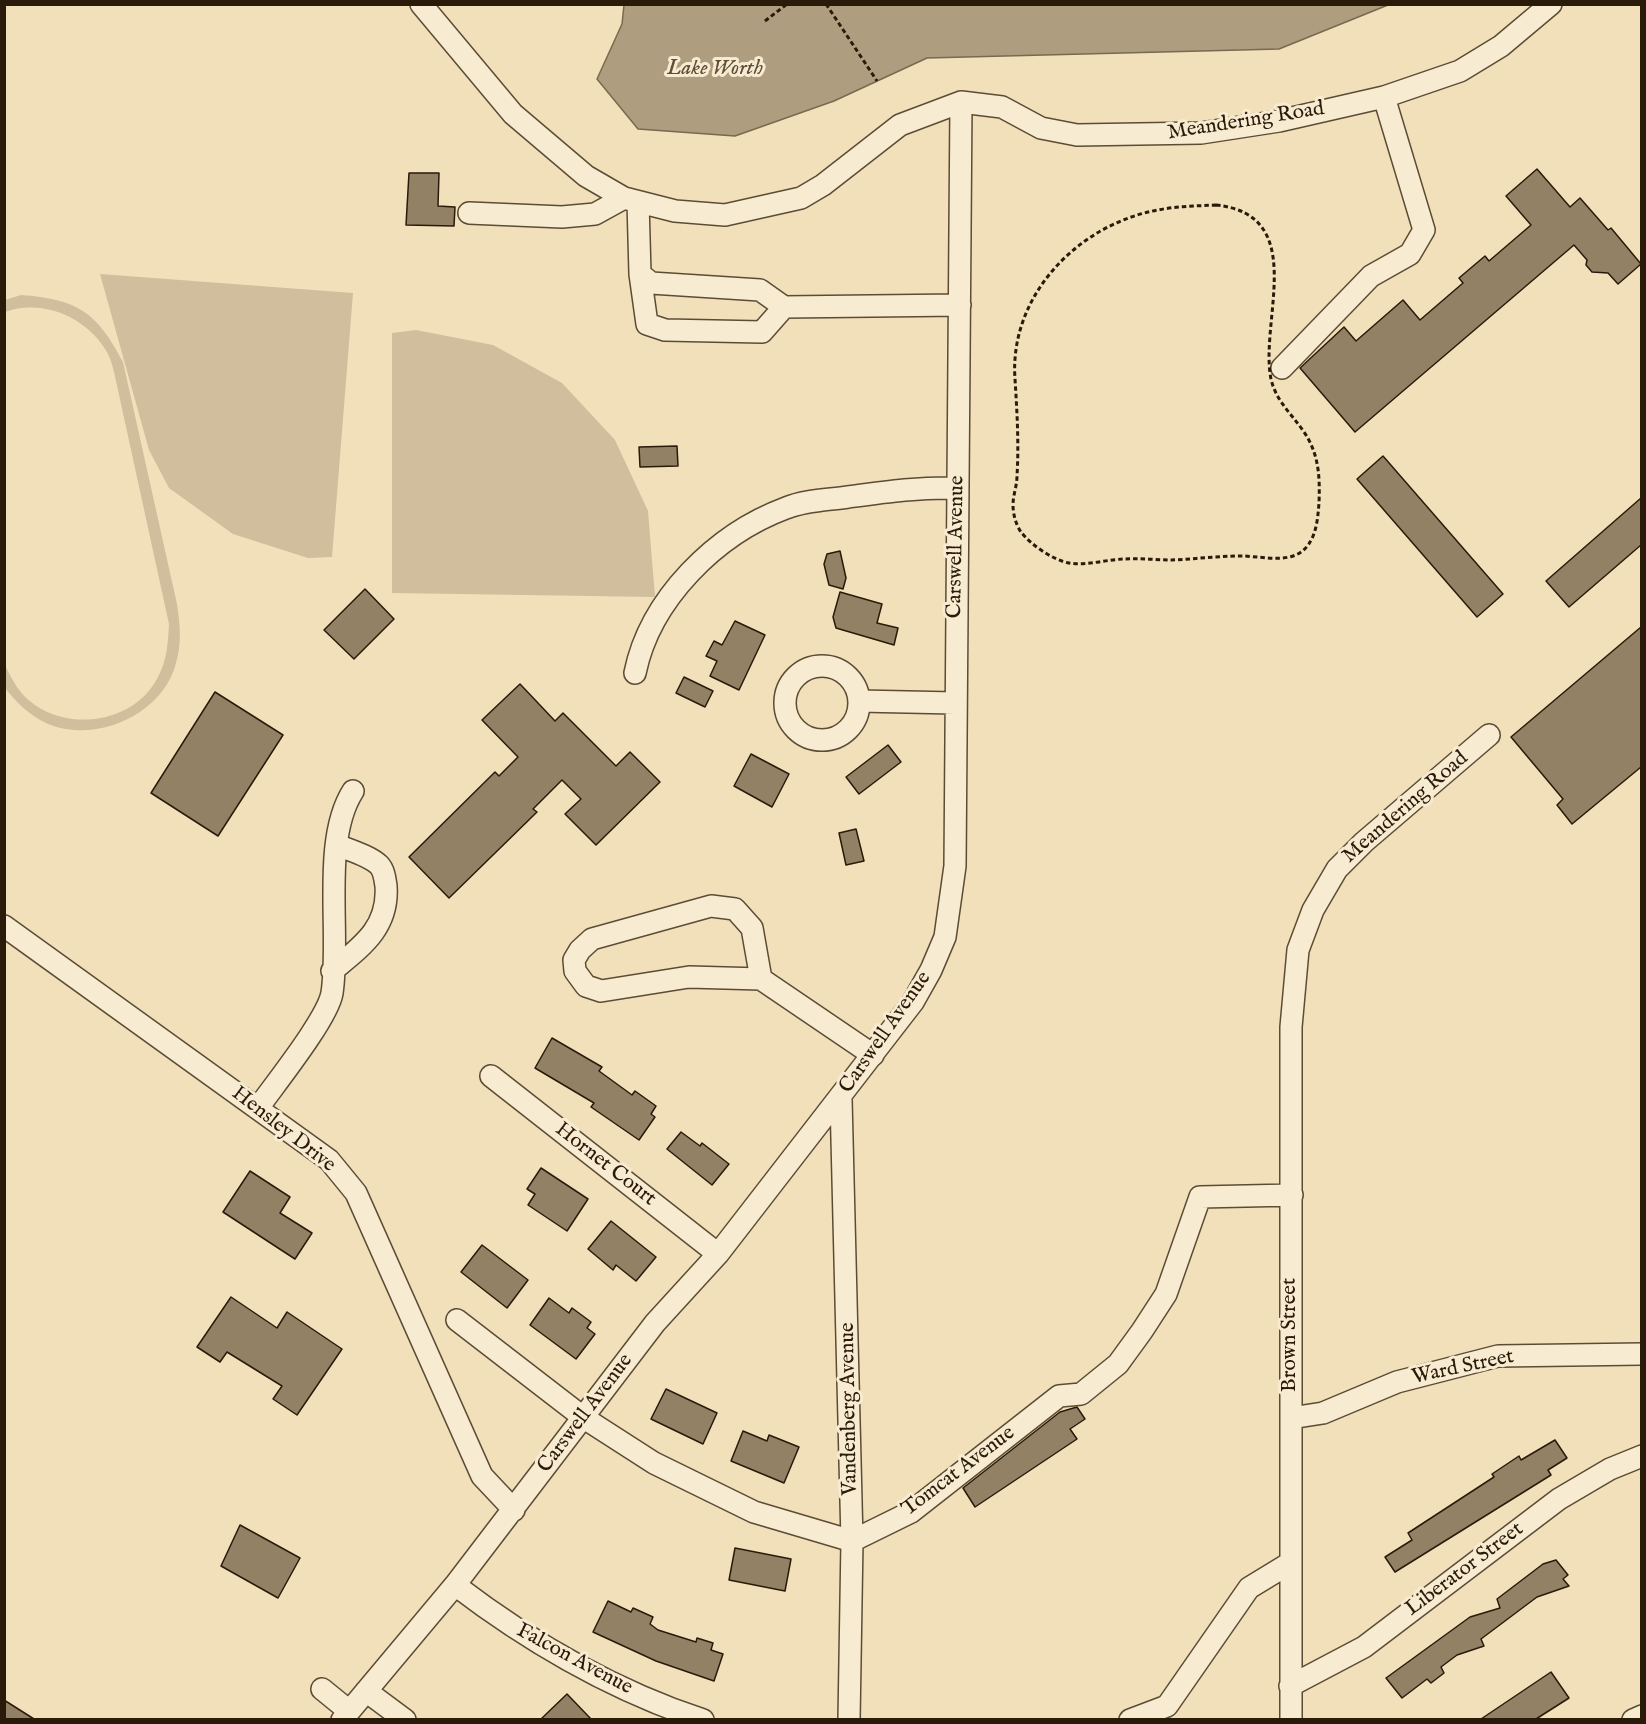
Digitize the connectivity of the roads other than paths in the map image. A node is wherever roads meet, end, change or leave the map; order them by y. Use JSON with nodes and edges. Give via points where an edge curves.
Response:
{"nodes":[{"id":1,"x":421,"y":4,"type":"edge"},
{"id":2,"x":1551,"y":4,"type":"edge"},
{"id":3,"x":1384,"y":96,"type":"junction"},
{"id":4,"x":961,"y":102,"type":"junction"},
{"id":5,"x":631,"y":200,"type":"junction"},
{"id":6,"x":469,"y":213,"type":"dead end"},
{"id":7,"x":640,"y":274,"type":"junction"},
{"id":8,"x":960,"y":305,"type":"junction"},
{"id":9,"x":784,"y":307,"type":"junction"},
{"id":10,"x":1282,"y":368,"type":"dead end"},
{"id":11,"x":957,"y":489,"type":"junction"},
{"id":12,"x":635,"y":673,"type":"dead end"},
{"id":13,"x":859,"y":701,"type":"dead end"},
{"id":14,"x":955,"y":703,"type":"junction"},
{"id":15,"x":1489,"y":735,"type":"dead end"},
{"id":16,"x":353,"y":791,"type":"dead end"},
{"id":17,"x":337,"y":845,"type":"junction"},
{"id":18,"x":4,"y":926,"type":"edge"},
{"id":19,"x":1298,"y":950,"type":"joint"},
{"id":20,"x":332,"y":971,"type":"junction"},
{"id":21,"x":761,"y":980,"type":"junction"},
{"id":22,"x":873,"y":1055,"type":"junction"},
{"id":23,"x":491,"y":1076,"type":"dead end"},
{"id":24,"x":841,"y":1099,"type":"junction"},
{"id":25,"x":258,"y":1108,"type":"junction"},
{"id":26,"x":1292,"y":1195,"type":"junction"},
{"id":27,"x":718,"y":1254,"type":"junction"},
{"id":28,"x":457,"y":1320,"type":"dead end"},
{"id":29,"x":1641,"y":1354,"type":"edge"},
{"id":30,"x":584,"y":1418,"type":"junction"},
{"id":31,"x":1291,"y":1418,"type":"junction"},
{"id":32,"x":1641,"y":1456,"type":"edge"},
{"id":33,"x":514,"y":1510,"type":"junction"},
{"id":34,"x":852,"y":1541,"type":"junction"},
{"id":35,"x":1290,"y":1563,"type":"junction"},
{"id":36,"x":455,"y":1585,"type":"junction"},
{"id":37,"x":1290,"y":1686,"type":"junction"},
{"id":38,"x":322,"y":1689,"type":"dead end"},
{"id":39,"x":366,"y":1691,"type":"junction"},
{"id":40,"x":346,"y":1715,"type":"edge"},
{"id":41,"x":1641,"y":1716,"type":"edge"},
{"id":42,"x":405,"y":1719,"type":"edge"},
{"id":43,"x":703,"y":1719,"type":"edge"},
{"id":44,"x":849,"y":1719,"type":"edge"},
{"id":45,"x":1130,"y":1719,"type":"edge"},
{"id":46,"x":1291,"y":1719,"type":"edge"},
{"id":47,"x":1633,"y":1719,"type":"edge"}],
"edges":[{"from":1,"to":5,"type":"street","name":"Meandering Road","via":[[513,114],[586,176]]},
{"from":2,"to":3,"type":"street","name":"Meandering Road","via":[[1501,46],[1460,70]]},
{"from":3,"to":4,"type":"street","name":"Meandering Road","via":[[1279,121],[1201,133],[1139,136],[1077,135],[1041,128],[1002,107]]},
{"from":3,"to":10,"type":"street","via":[[1425,230],[1410,254],[1371,276]]},
{"from":4,"to":5,"type":"street","name":"Meandering Road","via":[[900,125],[801,198],[725,215],[675,212]]},
{"from":4,"to":8,"type":"street","name":"Carswell Avenue"},
{"from":5,"to":6,"type":"street","via":[[595,214],[562,218]]},
{"from":5,"to":7,"type":"street"},
{"from":7,"to":9,"type":"street","via":[[651,283],[760,290]]},
{"from":7,"to":9,"type":"street","via":[[647,324],[665,330],[762,332]]},
{"from":8,"to":9,"type":"street"},
{"from":8,"to":11,"type":"street","name":"Carswell Avenue"},
{"from":11,"to":12,"type":"street","via":[[922,487],[808,502],[785,508],[739,531],[698,564],[667,600],[640,648]]},
{"from":11,"to":14,"type":"street","name":"Carswell Avenue"},
{"from":13,"to":14,"type":"street"},
{"from":14,"to":22,"type":"street","name":"Carswell Avenue","via":[[955,867],[945,937],[913,1002]]},
{"from":15,"to":19,"type":"street","name":"Meandering Road","via":[[1337,869],[1313,910]]},
{"from":16,"to":17,"type":"street","via":[[339,821]]},
{"from":17,"to":20,"type":"street"},
{"from":17,"to":20,"type":"street","via":[[379,864],[385,876],[387,900],[381,925]]},
{"from":18,"to":25,"type":"street","name":"Hensley Drive"},
{"from":19,"to":26,"type":"street","name":"Brown Street","via":[[1292,1027]]},
{"from":20,"to":25,"type":"street","via":[[332,995],[316,1026]]},
{"from":21,"to":21,"type":"street","via":[[752,928],[735,909],[711,906],[592,939],[574,960],[586,986],[601,991],[689,977]]},
{"from":21,"to":22,"type":"street"},
{"from":22,"to":24,"type":"street","name":"Carswell Avenue"},
{"from":23,"to":27,"type":"street","name":"Hornet Court"},
{"from":24,"to":27,"type":"street","name":"Carswell Avenue"},
{"from":24,"to":34,"type":"street","name":"Vandenberg Avenue"},
{"from":25,"to":33,"type":"street","name":"Hensley Drive","via":[[329,1160],[356,1192],[482,1476]]},
{"from":26,"to":31,"type":"street","name":"Brown Street"},
{"from":26,"to":34,"type":"street","name":"Tomcat Avenue","via":[[1200,1197],[1166,1294],[1118,1364],[1081,1394],[1059,1396],[911,1512]]},
{"from":27,"to":30,"type":"street","name":"Carswell Avenue","via":[[655,1323]]},
{"from":28,"to":30,"type":"street"},
{"from":29,"to":31,"type":"street","name":"Ward Street","via":[[1498,1356],[1398,1382],[1323,1413]]},
{"from":30,"to":33,"type":"street","name":"Carswell Avenue"},
{"from":30,"to":34,"type":"street","via":[[654,1463],[754,1512]]},
{"from":31,"to":35,"type":"street","name":"Brown Street"},
{"from":32,"to":37,"type":"street","name":"Liberator Street","via":[[1559,1499],[1364,1647]]},
{"from":33,"to":36,"type":"street","name":"Carswell Avenue"},
{"from":34,"to":44,"type":"street","name":"Vandenberg Avenue"},
{"from":35,"to":37,"type":"street","name":"Brown Street"},
{"from":35,"to":45,"type":"street","via":[[1249,1588],[1167,1706]]},
{"from":36,"to":39,"type":"street","name":"Carswell Avenue"},
{"from":36,"to":43,"type":"street","name":"Falcon Avenue","via":[[503,1622],[560,1657],[614,1684]]},
{"from":37,"to":46,"type":"street","name":"Brown Street"},
{"from":38,"to":40,"type":"street"},
{"from":39,"to":40,"type":"street","name":"Carswell Avenue"},
{"from":39,"to":42,"type":"street"},
{"from":41,"to":47,"type":"street"}]}
